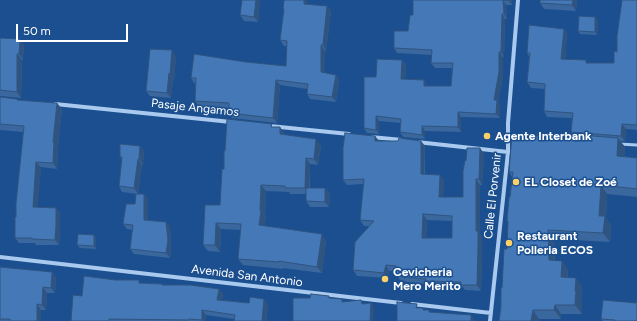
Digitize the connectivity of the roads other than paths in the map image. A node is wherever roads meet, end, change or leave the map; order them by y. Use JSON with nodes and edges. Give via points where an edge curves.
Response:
{"nodes":[{"id":1,"x":518,"y":0,"type":"edge"},
{"id":2,"x":48,"y":103,"type":"edge"},
{"id":3,"x":238,"y":122,"type":"edge"},
{"id":4,"x":269,"y":126,"type":"edge"},
{"id":5,"x":508,"y":134,"type":"junction"},
{"id":6,"x":354,"y":135,"type":"edge"},
{"id":7,"x":516,"y":135,"type":"edge"},
{"id":8,"x":369,"y":137,"type":"edge"},
{"id":9,"x":408,"y":141,"type":"edge"},
{"id":10,"x":416,"y":142,"type":"edge"},
{"id":11,"x":614,"y":143,"type":"edge"},
{"id":12,"x":637,"y":145,"type":"edge"},
{"id":13,"x":508,"y":152,"type":"junction"},
{"id":14,"x":0,"y":258,"type":"edge"},
{"id":15,"x":491,"y":314,"type":"junction"},
{"id":16,"x":490,"y":321,"type":"edge"}],
"edges":[{"from":1,"to":5,"type":"street","name":"Calle El Porvenir"},
{"from":2,"to":3,"type":"street","name":"Pasaje Angamos"},
{"from":4,"to":6,"type":"street"},
{"from":5,"to":7,"type":"lane"},
{"from":5,"to":13,"type":"street","name":"Calle El Porvenir"},
{"from":8,"to":9,"type":"street"},
{"from":10,"to":13,"type":"street"},
{"from":11,"to":12,"type":"lane"},
{"from":13,"to":15,"type":"street","name":"Calle El Porvenir"},
{"from":14,"to":15,"type":"street","name":"Avenida San Antonio"},
{"from":15,"to":16,"type":"street","name":"Calle El Porvenir"}]}
